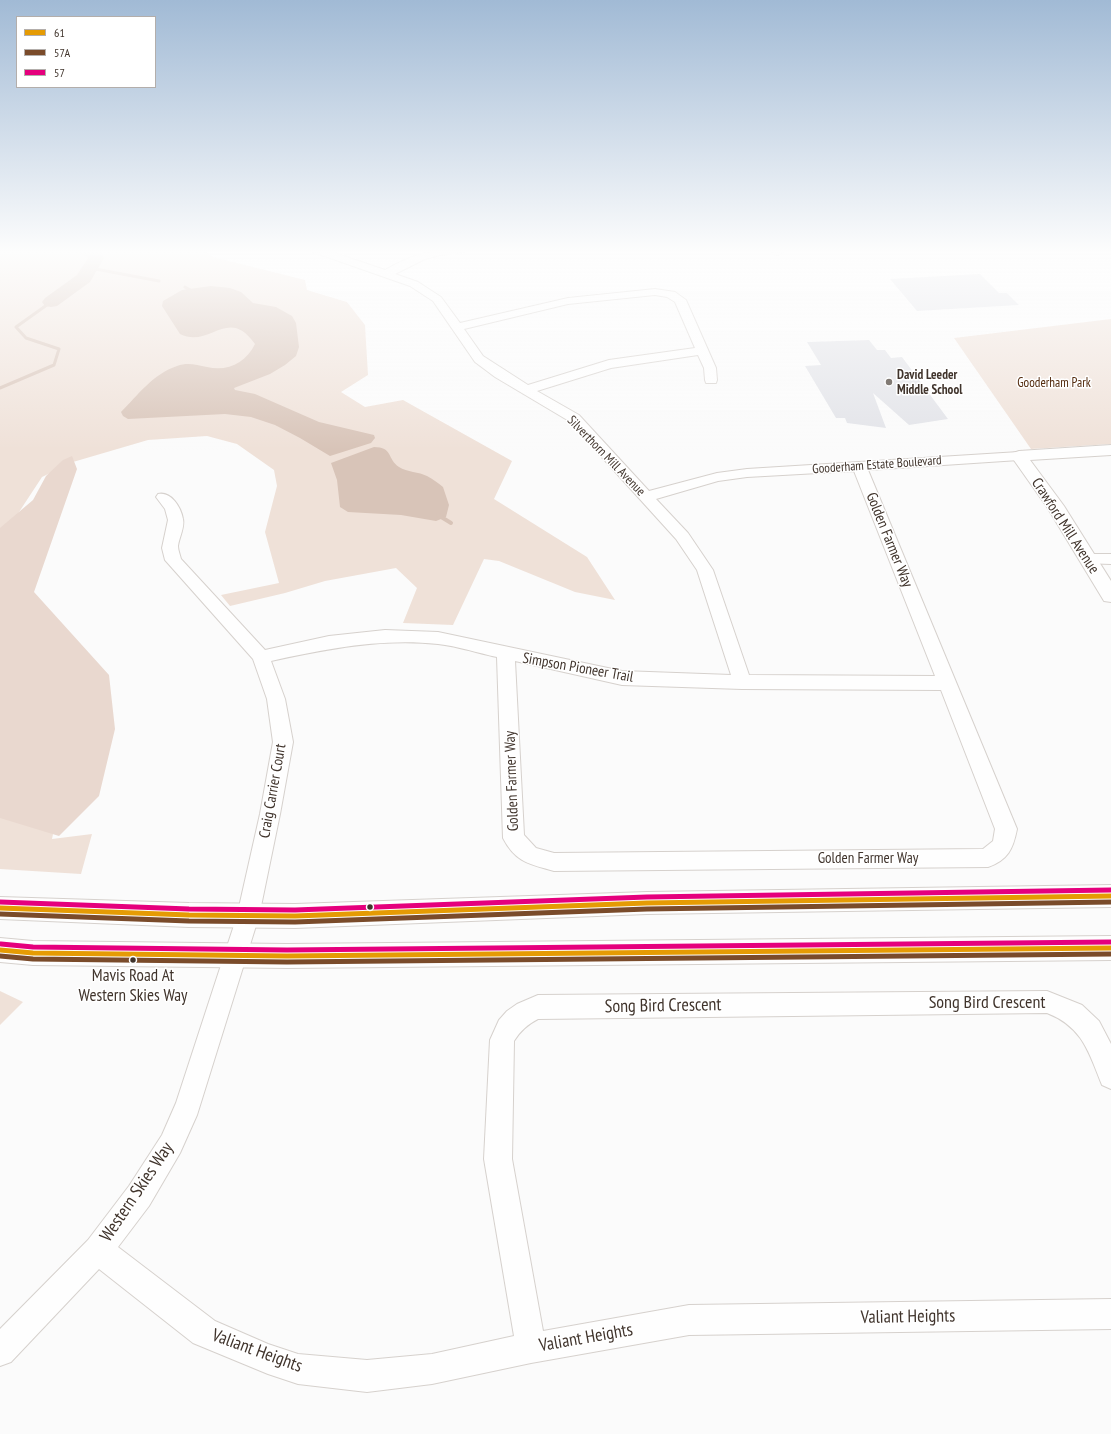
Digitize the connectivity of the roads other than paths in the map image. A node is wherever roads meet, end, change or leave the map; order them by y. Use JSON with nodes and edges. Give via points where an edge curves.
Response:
{"nodes":[{"id":1,"x":450,"y":317,"type":"edge"},
{"id":2,"x":500,"y":317,"type":"edge"},
{"id":3,"x":687,"y":317,"type":"edge"},
{"id":4,"x":457,"y":327,"type":"junction"},
{"id":5,"x":702,"y":351,"type":"junction"},
{"id":6,"x":711,"y":380,"type":"dead end"},
{"id":7,"x":526,"y":390,"type":"junction"},
{"id":8,"x":1111,"y":450,"type":"edge"},
{"id":9,"x":1019,"y":456,"type":"junction"},
{"id":10,"x":860,"y":466,"type":"junction"},
{"id":11,"x":163,"y":497,"type":"dead end"},
{"id":12,"x":646,"y":497,"type":"junction"},
{"id":13,"x":1111,"y":558,"type":"edge"},
{"id":14,"x":1088,"y":559,"type":"junction"},
{"id":15,"x":1111,"y":596,"type":"edge"},
{"id":16,"x":506,"y":654,"type":"junction"},
{"id":17,"x":261,"y":657,"type":"junction"},
{"id":18,"x":742,"y":682,"type":"junction"},
{"id":19,"x":947,"y":683,"type":"junction"},
{"id":20,"x":1111,"y":896,"type":"edge"},
{"id":21,"x":0,"y":908,"type":"edge"},
{"id":22,"x":248,"y":916,"type":"junction"},
{"id":23,"x":1111,"y":948,"type":"edge"},
{"id":24,"x":0,"y":950,"type":"edge"},
{"id":25,"x":236,"y":954,"type":"junction"},
{"id":26,"x":1111,"y":1076,"type":"edge"},
{"id":27,"x":98,"y":1250,"type":"junction"},
{"id":28,"x":1111,"y":1314,"type":"edge"},
{"id":29,"x":531,"y":1348,"type":"junction"},
{"id":30,"x":0,"y":1351,"type":"edge"}],
"edges":[{"from":1,"to":4,"type":"street","name":"Silverthorn Mill Avenue"},
{"from":2,"to":4,"type":"street"},
{"from":3,"to":5,"type":"street"},
{"from":4,"to":7,"type":"street","name":"Silverthorn Mill Avenue","via":[[479,359]]},
{"from":5,"to":6,"type":"street","via":[[710,368]]},
{"from":5,"to":7,"type":"street","via":[[609,364]]},
{"from":7,"to":12,"type":"street","name":"Silverthorn Mill Avenue","via":[[574,418]]},
{"from":8,"to":9,"type":"main road","name":"Gooderham Estate Boulevard"},
{"from":9,"to":10,"type":"street","name":"Gooderham Estate Boulevard"},
{"from":9,"to":14,"type":"main road","name":"Crawford Mill Avenue","via":[[1055,506]]},
{"from":10,"to":12,"type":"street","name":"Gooderham Estate Boulevard","via":[[717,477]]},
{"from":10,"to":19,"type":"street","name":"Golden Farmer Way"},
{"from":11,"to":17,"type":"street","name":"Craig Carrier Court","via":[[172,508],[176,520],[170,548],[173,560]]},
{"from":12,"to":18,"type":"street","name":"Silverthorn Mill Avenue","via":[[682,536],[705,570]]},
{"from":13,"to":14,"type":"street"},
{"from":14,"to":15,"type":"main road","name":"Crawford Mill Avenue"},
{"from":16,"to":17,"type":"street","name":"Simpson Pioneer Trail","via":[[438,638],[385,636],[329,642]]},
{"from":16,"to":18,"type":"street","name":"Simpson Pioneer Trail","via":[[622,678]]},
{"from":16,"to":19,"type":"street","name":"Golden Farmer Way","via":[[514,838],[529,855],[554,862],[988,858],[1002,845],[1006,829]]},
{"from":17,"to":22,"type":"street","name":"Craig Carrier Court","via":[[276,699],[283,742]]},
{"from":18,"to":19,"type":"street","name":"Simpson Pioneer Trail"},
{"from":20,"to":22,"type":"main road","via":[[655,903]]},
{"from":21,"to":22,"type":"main road"},
{"from":22,"to":25,"type":"street","name":"Craig Carrier Court"},
{"from":23,"to":25,"type":"main road","via":[[287,956]]},
{"from":24,"to":25,"type":"main road","via":[[33,953]]},
{"from":25,"to":27,"type":"street","name":"Western Skies Way","via":[[198,1078],[181,1123],[139,1196]]},
{"from":26,"to":29,"type":"street","name":"Song Bird Crescent","via":[[1095,1034],[1090,1028],[1066,1008],[1047,1002],[531,1009],[510,1024],[502,1040],[498,1159]]},
{"from":27,"to":29,"type":"street","name":"Valiant Heights","via":[[204,1332],[298,1369],[367,1376],[432,1369]]},
{"from":27,"to":30,"type":"street","name":"Western Skies Way"},
{"from":28,"to":29,"type":"street","name":"Valiant Heights","via":[[689,1320]]}]}
